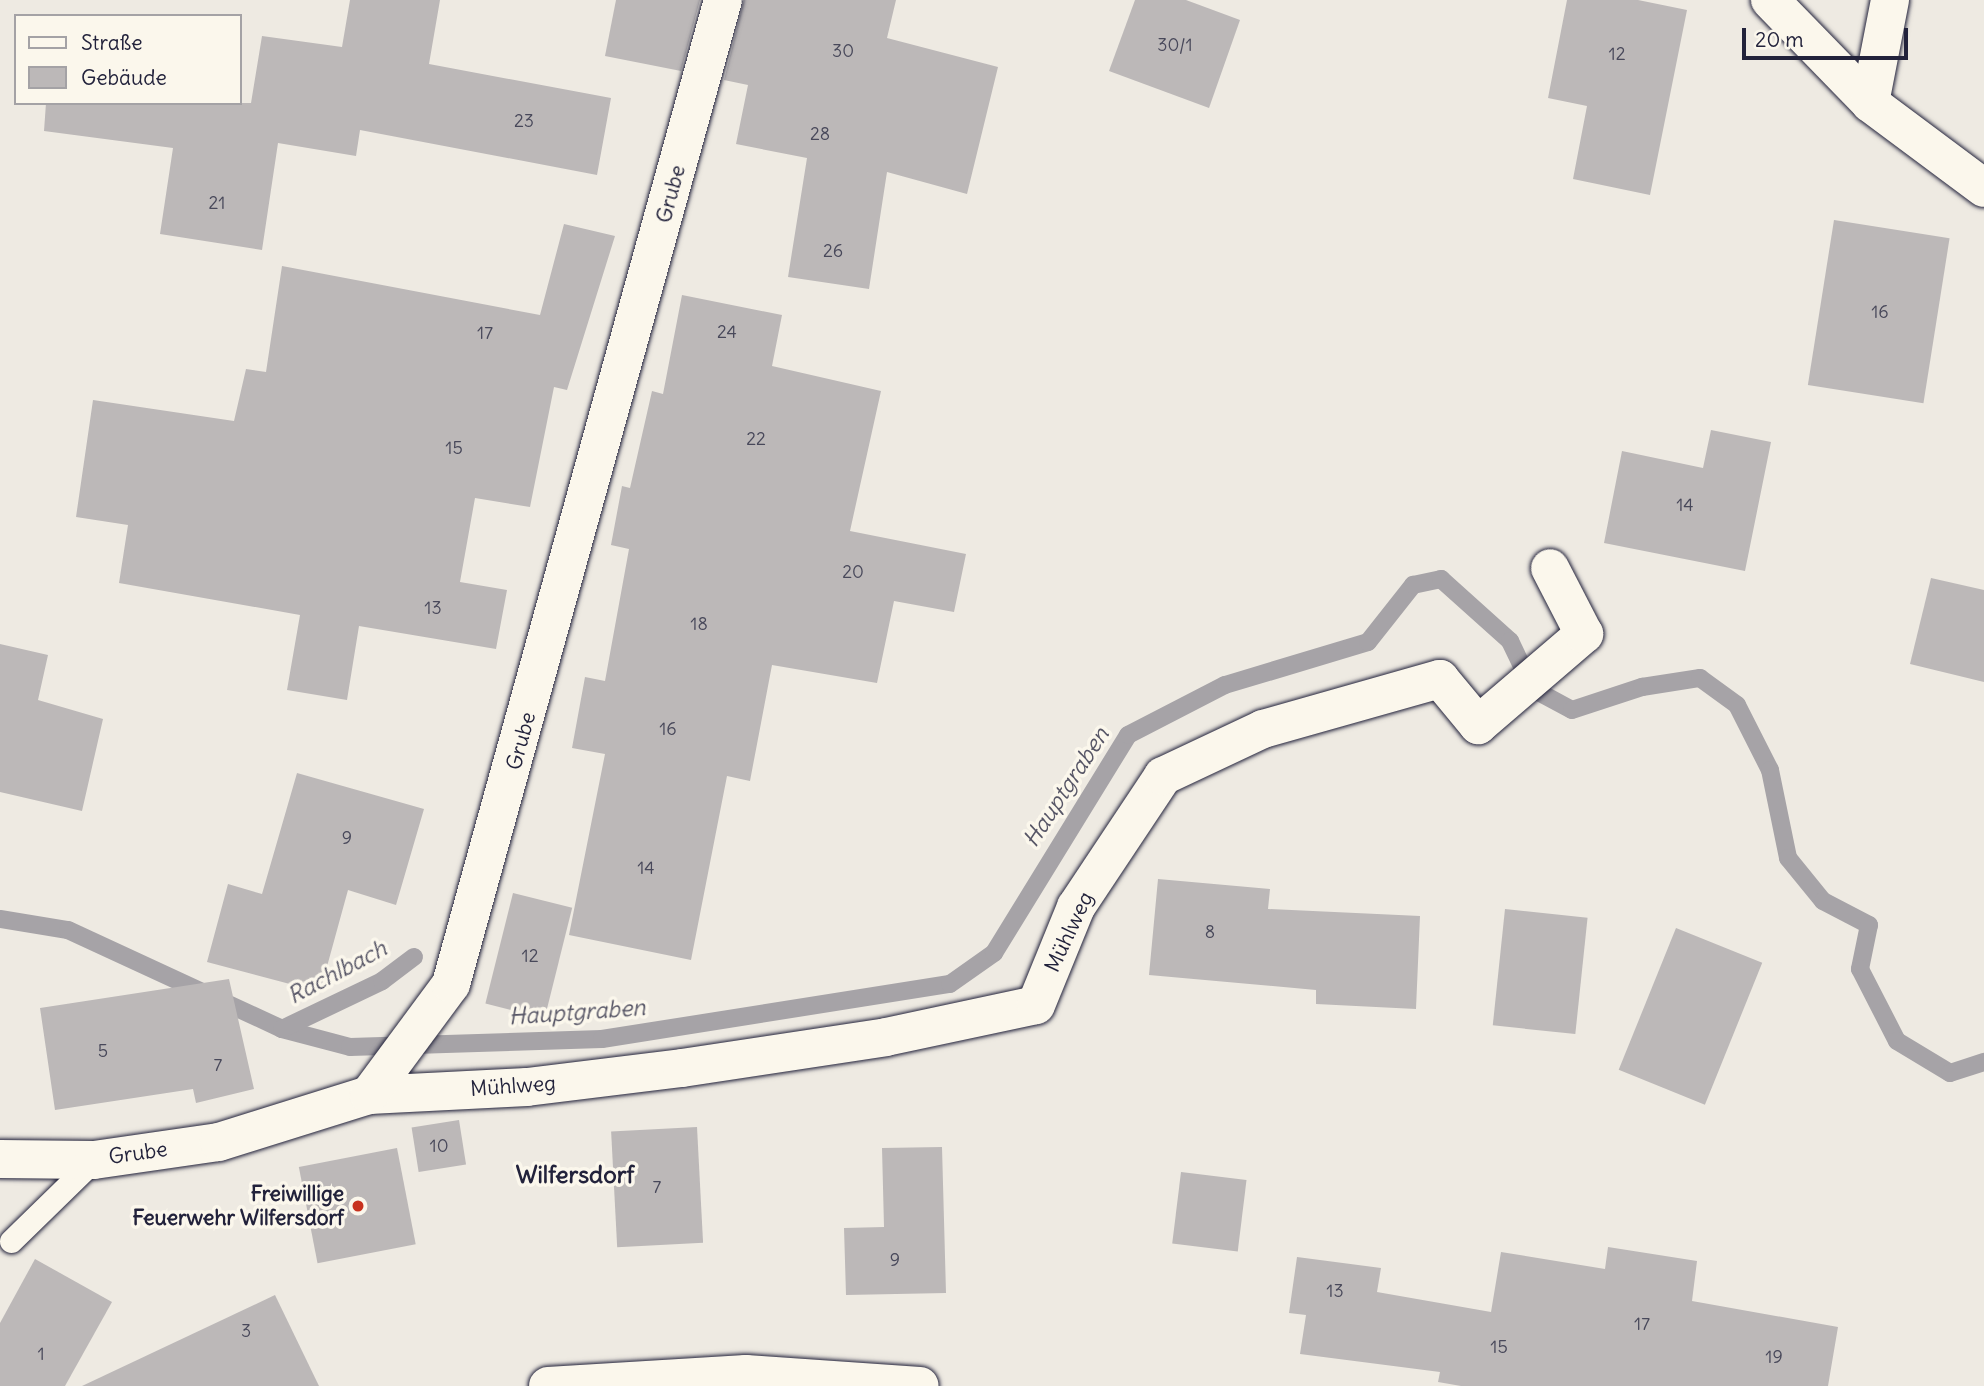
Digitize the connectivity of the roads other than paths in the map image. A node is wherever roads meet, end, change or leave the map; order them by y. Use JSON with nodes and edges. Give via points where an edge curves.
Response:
{"nodes":[{"id":1,"x":723,"y":0,"type":"edge"},
{"id":2,"x":1770,"y":0,"type":"edge"},
{"id":3,"x":1890,"y":0,"type":"edge"},
{"id":4,"x":1870,"y":103,"type":"junction"},
{"id":5,"x":1984,"y":188,"type":"edge"},
{"id":6,"x":1550,"y":568,"type":"dead end"},
{"id":7,"x":380,"y":1081,"type":"junction"},
{"id":8,"x":0,"y":1160,"type":"edge"},
{"id":9,"x":94,"y":1160,"type":"junction"},
{"id":10,"x":11,"y":1241,"type":"dead end"},
{"id":11,"x":548,"y":1386,"type":"edge"},
{"id":12,"x":920,"y":1386,"type":"edge"}],
"edges":[{"from":1,"to":7,"type":"street","name":"Grube","via":[[451,984]]},
{"from":2,"to":4,"type":"street"},
{"from":3,"to":4,"type":"street"},
{"from":4,"to":5,"type":"street"},
{"from":6,"to":7,"type":"street","name":"Mühlweg","via":[[1584,634],[1478,726],[1440,679],[1263,729],[1163,776],[1076,907],[1035,1005],[886,1037],[527,1087]]},
{"from":7,"to":9,"type":"street","name":"Grube","via":[[219,1142]]},
{"from":8,"to":9,"type":"street","name":"Grube"},
{"from":9,"to":10,"type":"lane"},
{"from":11,"to":12,"type":"street","via":[[746,1374]]}]}
